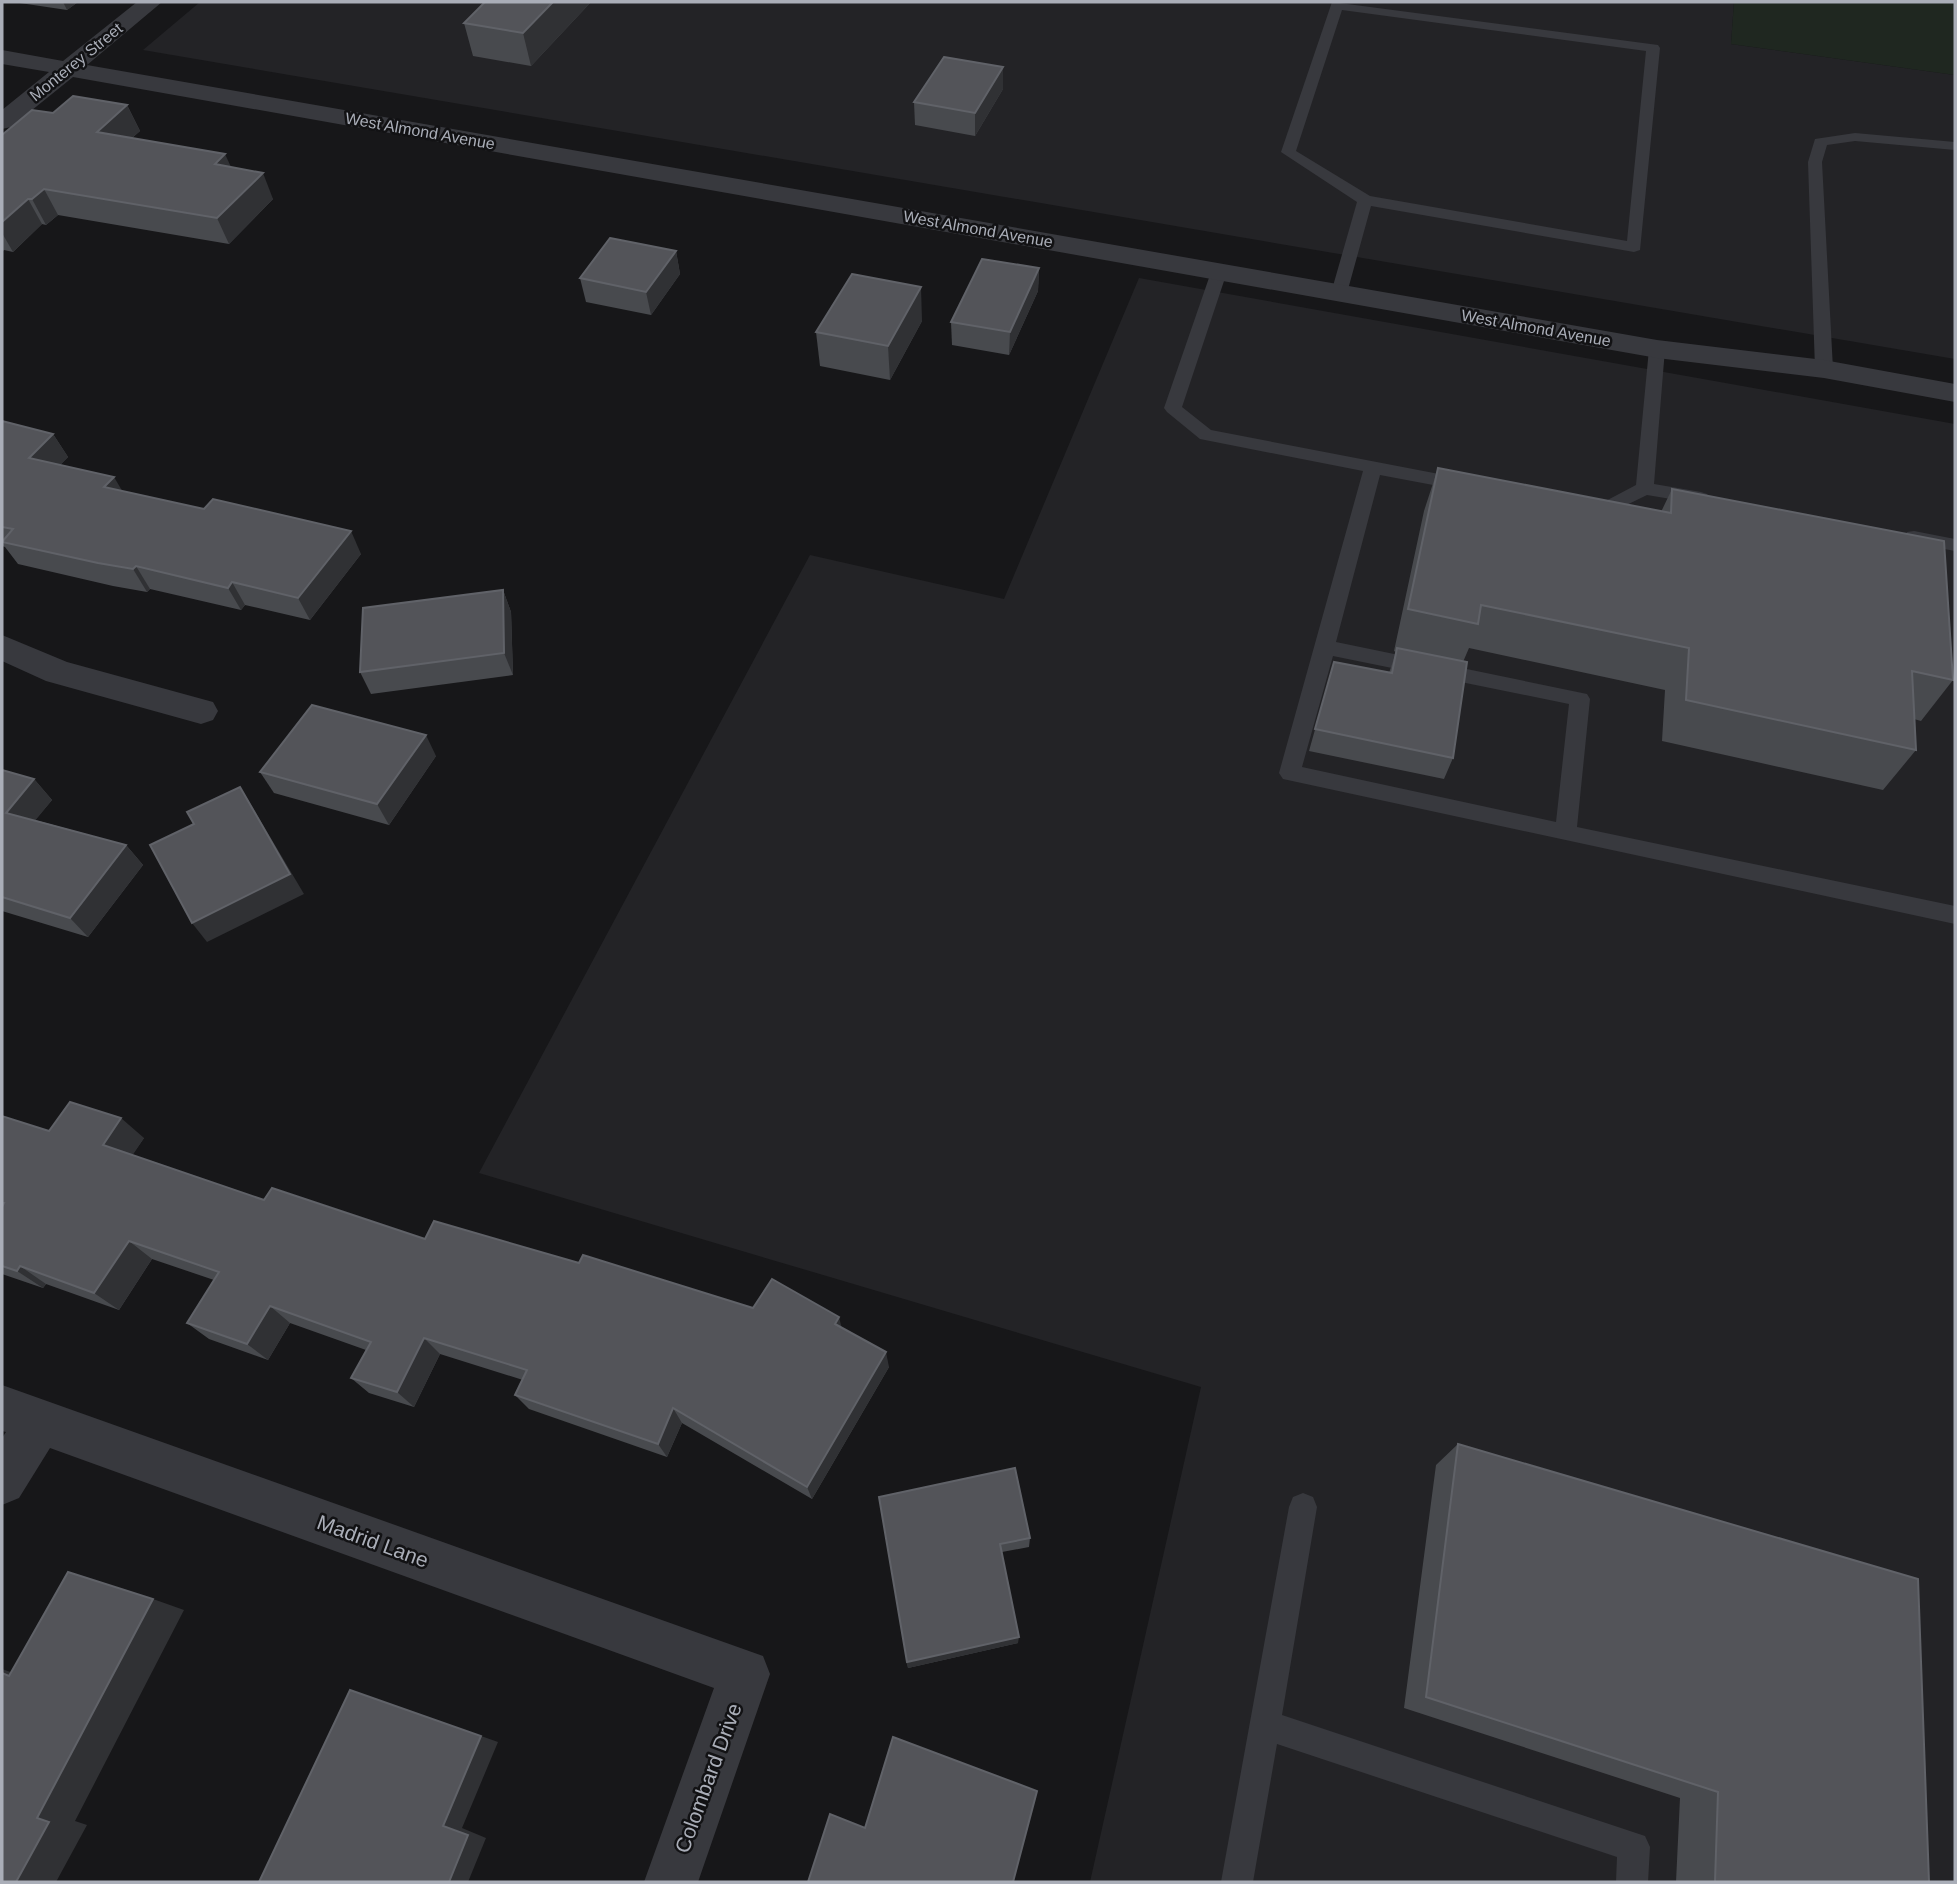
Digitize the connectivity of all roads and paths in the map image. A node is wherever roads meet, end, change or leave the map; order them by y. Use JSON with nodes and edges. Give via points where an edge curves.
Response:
{"nodes":[{"id":1,"x":151,"y":2,"type":"edge"},
{"id":2,"x":2,"y":57,"type":"edge"},
{"id":3,"x":68,"y":69,"type":"junction"},
{"id":4,"x":2,"y":122,"type":"edge"},
{"id":5,"x":1955,"y":146,"type":"edge"},
{"id":6,"x":1365,"y":200,"type":"junction"},
{"id":7,"x":1219,"y":272,"type":"junction"},
{"id":8,"x":1339,"y":293,"type":"junction"},
{"id":9,"x":1657,"y":349,"type":"junction"},
{"id":10,"x":1824,"y":369,"type":"junction"},
{"id":11,"x":1955,"y":393,"type":"edge"},
{"id":12,"x":1373,"y":467,"type":"junction"},
{"id":13,"x":1481,"y":488,"type":"edge"},
{"id":14,"x":1645,"y":488,"type":"junction"},
{"id":15,"x":1713,"y":500,"type":"edge"},
{"id":16,"x":1575,"y":506,"type":"edge"},
{"id":17,"x":1901,"y":535,"type":"edge"},
{"id":18,"x":1955,"y":545,"type":"edge"},
{"id":19,"x":2,"y":647,"type":"edge"},
{"id":20,"x":1325,"y":647,"type":"junction"},
{"id":21,"x":201,"y":711,"type":"dead end"},
{"id":22,"x":1566,"y":833,"type":"junction"},
{"id":23,"x":1955,"y":915,"type":"edge"},
{"id":24,"x":21,"y":1415,"type":"edge"},
{"id":25,"x":2,"y":1481,"type":"edge"},
{"id":26,"x":1303,"y":1507,"type":"dead end"},
{"id":27,"x":745,"y":1674,"type":"joint"},
{"id":28,"x":1265,"y":1725,"type":"junction"},
{"id":29,"x":671,"y":1882,"type":"edge"},
{"id":30,"x":1237,"y":1882,"type":"edge"},
{"id":31,"x":1632,"y":1882,"type":"edge"}],
"edges":[{"from":1,"to":3,"type":"street","name":"Monterey Street"},
{"from":2,"to":3,"type":"street","name":"West Almond Avenue"},
{"from":3,"to":4,"type":"street","name":"Monterey Street"},
{"from":3,"to":7,"type":"street","name":"West Almond Avenue"},
{"from":5,"to":10,"type":"lane","via":[[1855,137],[1820,142],[1815,162]]},
{"from":6,"to":6,"type":"lane","via":[[1634,247],[1653,48],[1338,5],[1288,152]]},
{"from":6,"to":8,"type":"lane"},
{"from":7,"to":8,"type":"street","name":"West Almond Avenue"},
{"from":7,"to":12,"type":"lane","via":[[1173,408],[1206,435]]},
{"from":8,"to":9,"type":"street","name":"West Almond Avenue"},
{"from":9,"to":10,"type":"street","name":"West Almond Avenue"},
{"from":9,"to":14,"type":"lane"},
{"from":10,"to":11,"type":"street","name":"West Almond Avenue"},
{"from":12,"to":13,"type":"lane"},
{"from":12,"to":20,"type":"lane"},
{"from":14,"to":15,"type":"lane"},
{"from":14,"to":16,"type":"lane","via":[[1602,511]]},
{"from":17,"to":18,"type":"lane"},
{"from":19,"to":21,"type":"street","via":[[58,671]]},
{"from":20,"to":22,"type":"lane","via":[[1580,699]]},
{"from":20,"to":22,"type":"lane","via":[[1290,773]]},
{"from":22,"to":23,"type":"lane"},
{"from":24,"to":25,"type":"street"},
{"from":24,"to":27,"type":"street","name":"Madrid Lane"},
{"from":26,"to":28,"type":"lane"},
{"from":27,"to":29,"type":"street","name":"Colombard Drive"},
{"from":28,"to":30,"type":"lane"},
{"from":28,"to":31,"type":"lane","via":[[1634,1847]]}]}
